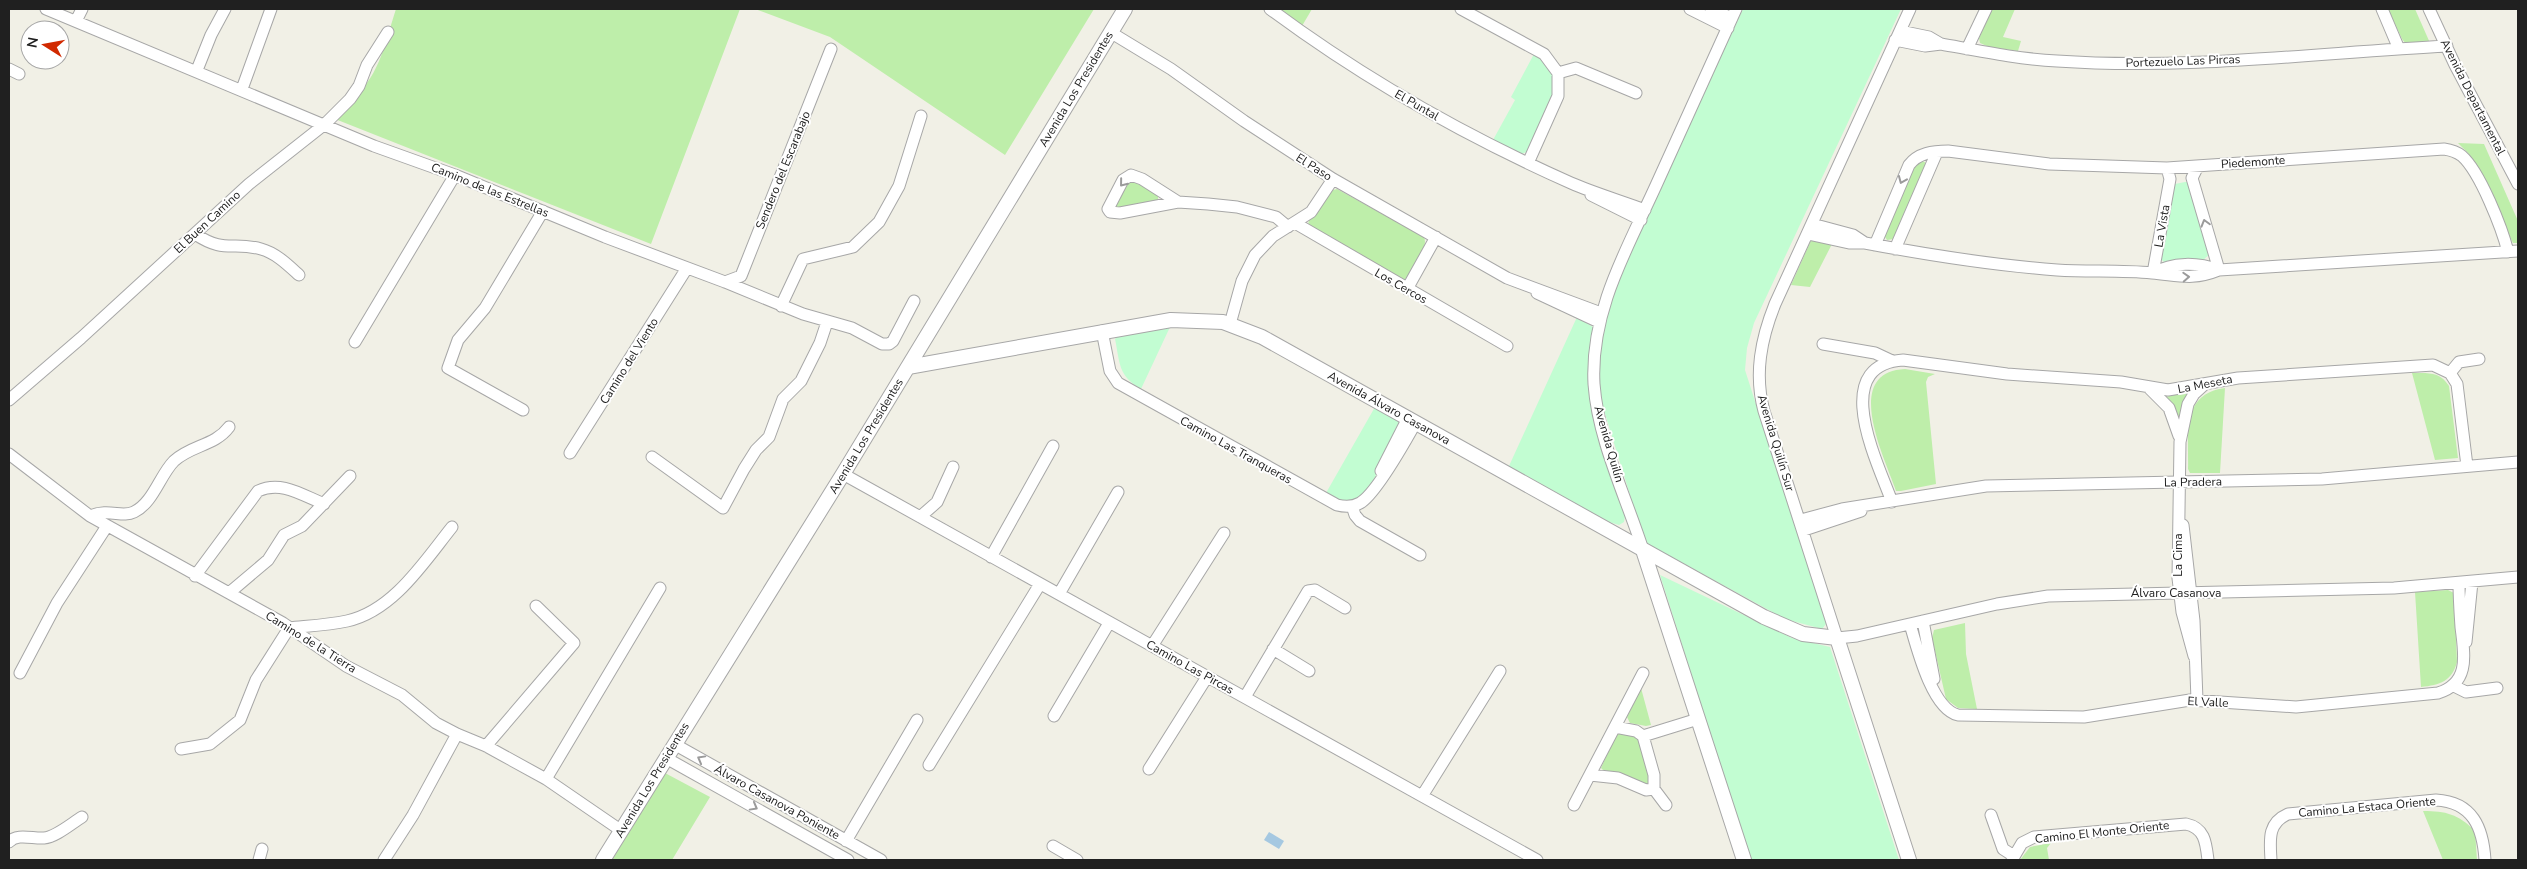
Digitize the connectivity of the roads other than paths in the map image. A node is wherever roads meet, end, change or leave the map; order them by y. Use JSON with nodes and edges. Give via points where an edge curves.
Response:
{"nodes":[{"id":1,"x":46,"y":9,"type":"edge"},
{"id":2,"x":82,"y":9,"type":"edge"},
{"id":3,"x":225,"y":9,"type":"edge"},
{"id":4,"x":271,"y":9,"type":"edge"},
{"id":5,"x":1125,"y":9,"type":"edge"},
{"id":6,"x":1270,"y":9,"type":"edge"},
{"id":7,"x":1461,"y":9,"type":"edge"},
{"id":8,"x":1690,"y":9,"type":"edge"},
{"id":9,"x":1711,"y":9,"type":"edge"},
{"id":10,"x":1910,"y":9,"type":"edge"},
{"id":11,"x":1986,"y":9,"type":"edge"},
{"id":12,"x":2382,"y":9,"type":"edge"},
{"id":13,"x":2430,"y":9,"type":"edge"},
{"id":14,"x":1732,"y":18,"type":"edge"},
{"id":15,"x":76,"y":21,"type":"junction"},
{"id":16,"x":388,"y":32,"type":"dead end"},
{"id":17,"x":1110,"y":32,"type":"junction"},
{"id":18,"x":1897,"y":36,"type":"junction"},
{"id":19,"x":2447,"y":46,"type":"junction"},
{"id":20,"x":831,"y":49,"type":"dead end"},
{"id":21,"x":1967,"y":49,"type":"junction"},
{"id":22,"x":2400,"y":49,"type":"junction"},
{"id":23,"x":197,"y":70,"type":"junction"},
{"id":24,"x":1558,"y":73,"type":"junction"},
{"id":25,"x":242,"y":89,"type":"junction"},
{"id":26,"x":1636,"y":93,"type":"dead end"},
{"id":27,"x":921,"y":116,"type":"dead end"},
{"id":28,"x":325,"y":124,"type":"junction"},
{"id":29,"x":1937,"y":152,"type":"junction"},
{"id":30,"x":1528,"y":163,"type":"junction"},
{"id":31,"x":2198,"y":166,"type":"junction"},
{"id":32,"x":2168,"y":174,"type":"junction"},
{"id":33,"x":455,"y":175,"type":"junction"},
{"id":34,"x":2192,"y":178,"type":"junction"},
{"id":35,"x":1333,"y":179,"type":"junction"},
{"id":36,"x":2518,"y":184,"type":"edge"},
{"id":37,"x":1178,"y":202,"type":"junction"},
{"id":38,"x":543,"y":211,"type":"junction"},
{"id":39,"x":1643,"y":215,"type":"junction"},
{"id":40,"x":1291,"y":225,"type":"junction"},
{"id":41,"x":1810,"y":229,"type":"junction"},
{"id":42,"x":195,"y":234,"type":"junction"},
{"id":43,"x":1436,"y":237,"type":"junction"},
{"id":44,"x":1870,"y":244,"type":"junction"},
{"id":45,"x":1895,"y":249,"type":"junction"},
{"id":46,"x":2513,"y":251,"type":"edge"},
{"id":47,"x":687,"y":268,"type":"junction"},
{"id":48,"x":2219,"y":270,"type":"junction"},
{"id":49,"x":2153,"y":273,"type":"junction"},
{"id":50,"x":299,"y":275,"type":"dead end"},
{"id":51,"x":725,"y":282,"type":"junction"},
{"id":52,"x":1407,"y":289,"type":"junction"},
{"id":53,"x":914,"y":301,"type":"dead end"},
{"id":54,"x":782,"y":306,"type":"junction"},
{"id":55,"x":1600,"y":318,"type":"junction"},
{"id":56,"x":827,"y":322,"type":"junction"},
{"id":57,"x":1230,"y":324,"type":"junction"},
{"id":58,"x":1106,"y":331,"type":"junction"},
{"id":59,"x":355,"y":342,"type":"dead end"},
{"id":60,"x":1824,"y":344,"type":"dead end"},
{"id":61,"x":1507,"y":346,"type":"dead end"},
{"id":62,"x":1866,"y":351,"type":"junction"},
{"id":63,"x":2479,"y":359,"type":"dead end"},
{"id":64,"x":1892,"y":361,"type":"junction"},
{"id":65,"x":908,"y":367,"type":"junction"},
{"id":66,"x":1876,"y":370,"type":"junction"},
{"id":67,"x":2450,"y":372,"type":"junction"},
{"id":68,"x":2206,"y":384,"type":"junction"},
{"id":69,"x":2149,"y":388,"type":"junction"},
{"id":70,"x":9,"y":400,"type":"edge"},
{"id":71,"x":523,"y":410,"type":"dead end"},
{"id":72,"x":1412,"y":420,"type":"junction"},
{"id":73,"x":229,"y":427,"type":"dead end"},
{"id":74,"x":2180,"y":442,"type":"junction"},
{"id":75,"x":1053,"y":446,"type":"dead end"},
{"id":76,"x":570,"y":453,"type":"dead end"},
{"id":77,"x":9,"y":454,"type":"edge"},
{"id":78,"x":652,"y":457,"type":"dead end"},
{"id":79,"x":2517,"y":461,"type":"edge"},
{"id":80,"x":2467,"y":466,"type":"junction"},
{"id":81,"x":953,"y":467,"type":"dead end"},
{"id":82,"x":843,"y":474,"type":"junction"},
{"id":83,"x":350,"y":476,"type":"dead end"},
{"id":84,"x":2179,"y":482,"type":"junction"},
{"id":85,"x":1118,"y":492,"type":"dead end"},
{"id":86,"x":1892,"y":502,"type":"junction"},
{"id":87,"x":324,"y":504,"type":"junction"},
{"id":88,"x":1352,"y":506,"type":"junction"},
{"id":89,"x":2180,"y":512,"type":"junction"},
{"id":90,"x":90,"y":516,"type":"junction"},
{"id":91,"x":920,"y":518,"type":"junction"},
{"id":92,"x":1802,"y":525,"type":"junction"},
{"id":93,"x":107,"y":526,"type":"junction"},
{"id":94,"x":452,"y":527,"type":"dead end"},
{"id":95,"x":1224,"y":533,"type":"dead end"},
{"id":96,"x":1643,"y":550,"type":"junction"},
{"id":97,"x":1420,"y":555,"type":"dead end"},
{"id":98,"x":990,"y":557,"type":"junction"},
{"id":99,"x":195,"y":576,"type":"junction"},
{"id":100,"x":2518,"y":577,"type":"edge"},
{"id":101,"x":2472,"y":582,"type":"junction"},
{"id":102,"x":2459,"y":583,"type":"junction"},
{"id":103,"x":1040,"y":584,"type":"junction"},
{"id":104,"x":660,"y":588,"type":"dead end"},
{"id":105,"x":229,"y":593,"type":"junction"},
{"id":106,"x":2191,"y":593,"type":"junction"},
{"id":107,"x":1059,"y":594,"type":"junction"},
{"id":108,"x":2179,"y":594,"type":"junction"},
{"id":109,"x":536,"y":606,"type":"dead end"},
{"id":110,"x":1345,"y":608,"type":"dead end"},
{"id":111,"x":1923,"y":621,"type":"junction"},
{"id":112,"x":1109,"y":623,"type":"junction"},
{"id":113,"x":1910,"y":624,"type":"junction"},
{"id":114,"x":289,"y":628,"type":"junction"},
{"id":115,"x":1837,"y":638,"type":"junction"},
{"id":116,"x":1152,"y":646,"type":"junction"},
{"id":117,"x":2465,"y":648,"type":"junction"},
{"id":118,"x":1274,"y":649,"type":"junction"},
{"id":119,"x":2194,"y":656,"type":"junction"},
{"id":120,"x":1309,"y":670,"type":"dead end"},
{"id":121,"x":1500,"y":671,"type":"dead end"},
{"id":122,"x":20,"y":673,"type":"dead end"},
{"id":123,"x":1643,"y":673,"type":"dead end"},
{"id":124,"x":1207,"y":677,"type":"junction"},
{"id":125,"x":2454,"y":686,"type":"junction"},
{"id":126,"x":2497,"y":688,"type":"dead end"},
{"id":127,"x":1935,"y":691,"type":"junction"},
{"id":128,"x":1245,"y":697,"type":"junction"},
{"id":129,"x":2197,"y":700,"type":"junction"},
{"id":130,"x":1054,"y":716,"type":"dead end"},
{"id":131,"x":1698,"y":719,"type":"junction"},
{"id":132,"x":917,"y":720,"type":"dead end"},
{"id":133,"x":1615,"y":727,"type":"junction"},
{"id":134,"x":457,"y":734,"type":"junction"},
{"id":135,"x":1643,"y":736,"type":"junction"},
{"id":136,"x":674,"y":744,"type":"junction"},
{"id":137,"x":486,"y":746,"type":"junction"},
{"id":138,"x":181,"y":749,"type":"dead end"},
{"id":139,"x":666,"y":758,"type":"junction"},
{"id":140,"x":929,"y":765,"type":"dead end"},
{"id":141,"x":1148,"y":769,"type":"dead end"},
{"id":142,"x":1590,"y":775,"type":"junction"},
{"id":143,"x":546,"y":779,"type":"junction"},
{"id":144,"x":1654,"y":789,"type":"junction"},
{"id":145,"x":1422,"y":796,"type":"junction"},
{"id":146,"x":1666,"y":804,"type":"dead end"},
{"id":147,"x":1574,"y":805,"type":"dead end"},
{"id":148,"x":1991,"y":815,"type":"dead end"},
{"id":149,"x":82,"y":816,"type":"dead end"},
{"id":150,"x":809,"y":820,"type":"junction"},
{"id":151,"x":616,"y":827,"type":"dead end"},
{"id":152,"x":802,"y":834,"type":"junction"},
{"id":153,"x":846,"y":841,"type":"junction"},
{"id":154,"x":9,"y":842,"type":"edge"},
{"id":155,"x":1053,"y":846,"type":"dead end"},
{"id":156,"x":827,"y":855,"type":"edge"},
{"id":157,"x":2013,"y":858,"type":"edge"},
{"id":158,"x":384,"y":860,"type":"edge"},
{"id":159,"x":603,"y":860,"type":"edge"},
{"id":160,"x":848,"y":860,"type":"edge"},
{"id":161,"x":881,"y":860,"type":"edge"},
{"id":162,"x":1077,"y":860,"type":"edge"},
{"id":163,"x":1537,"y":860,"type":"edge"},
{"id":164,"x":1744,"y":860,"type":"edge"},
{"id":165,"x":1909,"y":860,"type":"edge"},
{"id":166,"x":2208,"y":860,"type":"edge"},
{"id":167,"x":2272,"y":860,"type":"edge"},
{"id":168,"x":2485,"y":860,"type":"edge"}],
"edges":[{"from":1,"to":15,"type":"street","name":"Camino de las Estrellas"},
{"from":2,"to":15,"type":"street"},
{"from":3,"to":23,"type":"street"},
{"from":4,"to":25,"type":"street"},
{"from":5,"to":17,"type":"street","name":"Avenida Los Presidentes"},
{"from":6,"to":30,"type":"street","name":"El Puntal","via":[[1387,88],[1468,134]]},
{"from":7,"to":24,"type":"street","via":[[1544,54]]},
{"from":8,"to":14,"type":"street"},
{"from":9,"to":14,"type":"street"},
{"from":10,"to":18,"type":"street","name":"Avenida Quilín Sur"},
{"from":11,"to":21,"type":"street"},
{"from":12,"to":22,"type":"street"},
{"from":13,"to":19,"type":"street","name":"Avenida Departamental"},
{"from":14,"to":39,"type":"street","name":"Avenida Quilín"},
{"from":15,"to":23,"type":"street","name":"Camino de las Estrellas"},
{"from":16,"to":28,"type":"street","name":"El Buen Camino","via":[[367,65],[359,86]]},
{"from":17,"to":35,"type":"street","name":"El Paso","via":[[1171,69]]},
{"from":17,"to":65,"type":"street","name":"Avenida Los Presidentes"},
{"from":18,"to":21,"type":"street","name":"Portezuelo Las Pircas","via":[[1929,37],[1941,44]]},
{"from":18,"to":41,"type":"street","name":"Avenida Quilín Sur"},
{"from":19,"to":22,"type":"street","name":"Portezuelo Las Pircas"},
{"from":19,"to":36,"type":"street","name":"Avenida Departamental"},
{"from":20,"to":51,"type":"street","name":"Sendero del Escarabajo","via":[[741,276]]},
{"from":21,"to":22,"type":"street","name":"Portezuelo Las Pircas","via":[[2041,60],[2106,64]]},
{"from":23,"to":25,"type":"street","name":"Camino de las Estrellas"},
{"from":24,"to":26,"type":"street","via":[[1576,68]]},
{"from":24,"to":30,"type":"street","via":[[1558,96]]},
{"from":25,"to":28,"type":"street","name":"Camino de las Estrellas"},
{"from":27,"to":54,"type":"street","via":[[899,186],[879,222],[853,247],[803,259]]},
{"from":28,"to":33,"type":"street","name":"Camino de las Estrellas","via":[[374,146]]},
{"from":28,"to":42,"type":"street","name":"El Buen Camino","via":[[249,184]]},
{"from":29,"to":32,"type":"street","name":"Piedemonte"},
{"from":29,"to":44,"type":"street","name":"Piedemonte","one_way":true,"via":[[1917,157],[1908,165]]},
{"from":29,"to":45,"type":"street"},
{"from":30,"to":39,"type":"street","name":"El Puntal","via":[[1604,202]]},
{"from":31,"to":32,"type":"street","name":"Piedemonte"},
{"from":31,"to":34,"type":"street"},
{"from":31,"to":46,"type":"street","name":"Piedemonte","via":[[2450,150],[2463,157],[2472,169]]},
{"from":32,"to":34,"type":"street"},
{"from":32,"to":49,"type":"street","name":"La Vista"},
{"from":33,"to":38,"type":"street","name":"Camino de las Estrellas"},
{"from":33,"to":59,"type":"street"},
{"from":48,"to":34,"type":"street","one_way":true},
{"from":35,"to":40,"type":"street","via":[[1316,206]]},
{"from":35,"to":43,"type":"street","name":"El Paso"},
{"from":37,"to":37,"type":"street","name":"Los Cercos","one_way":true,"via":[[1131,175],[1123,180],[1108,209],[1120,213]]},
{"from":37,"to":40,"type":"street","name":"Los Cercos","via":[[1249,210]]},
{"from":38,"to":47,"type":"street","name":"Camino de las Estrellas"},
{"from":38,"to":71,"type":"street","via":[[485,308],[458,340],[448,368]]},
{"from":39,"to":55,"type":"street","name":"Avenida Quilín","via":[[1614,277]]},
{"from":40,"to":52,"type":"street","name":"Los Cercos"},
{"from":40,"to":57,"type":"street","via":[[1267,242],[1250,263]]},
{"from":41,"to":44,"type":"street","name":"Piedemonte","via":[[1849,243]]},
{"from":41,"to":92,"type":"street","name":"Avenida Quilín Sur","via":[[1769,319],[1761,346],[1759,374],[1764,411]]},
{"from":42,"to":50,"type":"street","via":[[224,248],[249,247],[272,253]]},
{"from":42,"to":70,"type":"street","name":"El Buen Camino"},
{"from":43,"to":52,"type":"street"},
{"from":43,"to":55,"type":"street","name":"El Paso","via":[[1508,278]]},
{"from":44,"to":45,"type":"street","name":"Piedemonte"},
{"from":45,"to":49,"type":"street","name":"Piedemonte","via":[[2034,268]]},
{"from":46,"to":48,"type":"street","name":"Piedemonte"},
{"from":47,"to":51,"type":"street","name":"Camino de las Estrellas"},
{"from":47,"to":76,"type":"street","name":"Camino del Viento"},
{"from":48,"to":49,"type":"street","name":"Piedemonte","via":[[2182,264]]},
{"from":51,"to":54,"type":"street","name":"Camino de las Estrellas"},
{"from":52,"to":61,"type":"street","name":"Los Cercos"},
{"from":53,"to":56,"type":"street","name":"Camino de las Estrellas","via":[[889,344],[882,344],[852,328]]},
{"from":54,"to":56,"type":"street","name":"Camino de las Estrellas"},
{"from":55,"to":96,"type":"street","name":"Avenida Quilín","via":[[1594,370],[1598,411]]},
{"from":56,"to":78,"type":"street","via":[[801,381],[783,399],[769,436],[756,450],[723,508]]},
{"from":57,"to":58,"type":"street","name":"Avenida Álvaro Casanova","via":[[1181,319]]},
{"from":57,"to":72,"type":"street","name":"Avenida Álvaro Casanova","via":[[1262,337]]},
{"from":58,"to":65,"type":"street","name":"Avenida Álvaro Casanova"},
{"from":58,"to":88,"type":"street","name":"Camino Las Tranqueras","via":[[1110,371],[1123,386],[1332,503]]},
{"from":60,"to":62,"type":"street","name":"La Meseta"},
{"from":62,"to":64,"type":"street","name":"La Meseta"},
{"from":62,"to":66,"type":"street","via":[[1874,358]]},
{"from":63,"to":67,"type":"street","via":[[2459,362]]},
{"from":64,"to":66,"type":"street"},
{"from":64,"to":69,"type":"street","name":"La Meseta","via":[[1910,360],[2030,377],[2113,381]]},
{"from":65,"to":82,"type":"street","name":"Avenida Los Presidentes"},
{"from":66,"to":86,"type":"street","via":[[1863,391],[1862,408]]},
{"from":67,"to":68,"type":"street","name":"La Meseta","via":[[2423,364],[2238,378]]},
{"from":67,"to":80,"type":"street","via":[[2459,390]]},
{"from":68,"to":69,"type":"street","name":"La Meseta","via":[[2178,390]]},
{"from":68,"to":74,"type":"street","name":"La Cima","via":[[2188,404]]},
{"from":69,"to":74,"type":"street","name":"La Cima","via":[[2169,408]]},
{"from":72,"to":88,"type":"street","via":[[1386,459],[1365,500]]},
{"from":72,"to":96,"type":"street","name":"Avenida Álvaro Casanova"},
{"from":73,"to":90,"type":"street","via":[[215,440],[174,461],[142,506],[134,512],[125,515],[102,511]]},
{"from":74,"to":84,"type":"street","name":"La Cima"},
{"from":75,"to":98,"type":"street"},
{"from":77,"to":90,"type":"street","name":"Camino de la Tierra"},
{"from":79,"to":80,"type":"street","name":"La Pradera"},
{"from":80,"to":84,"type":"street","name":"La Pradera","via":[[2322,479]]},
{"from":81,"to":91,"type":"street","via":[[937,502]]},
{"from":82,"to":91,"type":"street","name":"Camino Las Pircas"},
{"from":82,"to":136,"type":"street","name":"Avenida Los Presidentes"},
{"from":83,"to":87,"type":"street"},
{"from":84,"to":86,"type":"street","name":"La Pradera","via":[[1986,486]]},
{"from":84,"to":89,"type":"street","name":"La Cima"},
{"from":85,"to":107,"type":"street"},
{"from":86,"to":92,"type":"street","name":"La Pradera"},
{"from":87,"to":99,"type":"street","via":[[281,486],[268,486],[258,491]]},
{"from":87,"to":105,"type":"street","via":[[302,526],[284,535],[268,560]]},
{"from":88,"to":97,"type":"street","via":[[1360,521]]},
{"from":89,"to":106,"type":"street","name":"La Cima"},
{"from":89,"to":108,"type":"street","name":"La Cima","via":[[2177,546]]},
{"from":90,"to":93,"type":"street","name":"Camino de la Tierra"},
{"from":91,"to":98,"type":"street","name":"Camino Las Pircas"},
{"from":92,"to":115,"type":"street","name":"Avenida Quilín Sur"},
{"from":93,"to":99,"type":"street","name":"Camino de la Tierra"},
{"from":93,"to":122,"type":"street","via":[[57,603]]},
{"from":94,"to":114,"type":"street","via":[[407,582],[378,607],[348,620]]},
{"from":95,"to":116,"type":"street"},
{"from":96,"to":115,"type":"street","name":"Avenida Álvaro Casanova","via":[[1786,627],[1803,634]]},
{"from":96,"to":131,"type":"street","name":"Avenida Quilín"},
{"from":98,"to":103,"type":"street","name":"Camino Las Pircas"},
{"from":99,"to":105,"type":"street","name":"Camino de la Tierra"},
{"from":100,"to":101,"type":"street","name":"Álvaro Casanova"},
{"from":101,"to":102,"type":"street","name":"Álvaro Casanova"},
{"from":101,"to":117,"type":"street"},
{"from":102,"to":106,"type":"street","name":"Álvaro Casanova","via":[[2394,588]]},
{"from":102,"to":117,"type":"street"},
{"from":103,"to":107,"type":"street","name":"Camino Las Pircas"},
{"from":103,"to":140,"type":"street"},
{"from":104,"to":143,"type":"street"},
{"from":105,"to":114,"type":"street","name":"Camino de la Tierra"},
{"from":106,"to":108,"type":"street","name":"Álvaro Casanova"},
{"from":106,"to":119,"type":"street","name":"La Cima"},
{"from":107,"to":112,"type":"street","name":"Camino Las Pircas"},
{"from":108,"to":111,"type":"street","name":"Álvaro Casanova","via":[[2048,596]]},
{"from":108,"to":119,"type":"street","name":"La Cima"},
{"from":109,"to":137,"type":"street","via":[[574,644]]},
{"from":110,"to":118,"type":"street","via":[[1315,590],[1308,590]]},
{"from":111,"to":113,"type":"street","name":"Álvaro Casanova"},
{"from":111,"to":127,"type":"street","name":"El Valle"},
{"from":112,"to":116,"type":"street","name":"Camino Las Pircas"},
{"from":112,"to":130,"type":"street"},
{"from":113,"to":115,"type":"street","name":"Álvaro Casanova"},
{"from":113,"to":127,"type":"street","name":"El Valle"},
{"from":114,"to":134,"type":"street","name":"Camino de la Tierra","via":[[346,666],[402,695]]},
{"from":114,"to":138,"type":"street","via":[[256,680],[240,720],[210,744]]},
{"from":115,"to":165,"type":"street","name":"Avenida Quilín Sur"},
{"from":116,"to":124,"type":"street","name":"Camino Las Pircas"},
{"from":117,"to":125,"type":"street","via":[[2462,672]]},
{"from":118,"to":120,"type":"street"},
{"from":118,"to":128,"type":"street"},
{"from":119,"to":129,"type":"street","name":"La Cima"},
{"from":121,"to":145,"type":"street"},
{"from":123,"to":133,"type":"street"},
{"from":124,"to":128,"type":"street","name":"Camino Las Pircas"},
{"from":124,"to":141,"type":"street"},
{"from":125,"to":126,"type":"street","via":[[2466,692]]},
{"from":125,"to":129,"type":"street","name":"El Valle","via":[[2434,693],[2296,707]]},
{"from":127,"to":129,"type":"street","name":"El Valle","via":[[1947,711],[1971,717],[2084,717]]},
{"from":128,"to":145,"type":"street","name":"Camino Las Pircas"},
{"from":131,"to":135,"type":"street"},
{"from":131,"to":164,"type":"street","name":"Avenida Quilín"},
{"from":132,"to":153,"type":"street"},
{"from":133,"to":135,"type":"street"},
{"from":133,"to":142,"type":"street"},
{"from":134,"to":137,"type":"street","name":"Camino de la Tierra"},
{"from":134,"to":158,"type":"street","via":[[413,815]]},
{"from":135,"to":144,"type":"street","via":[[1654,775]]},
{"from":136,"to":139,"type":"street","name":"Avenida Los Presidentes"},
{"from":150,"to":136,"type":"street","name":"Álvaro Casanova Poniente","one_way":true},
{"from":137,"to":143,"type":"street","name":"Camino de la Tierra"},
{"from":139,"to":152,"type":"street","name":"Álvaro Casanova Poniente","one_way":true},
{"from":139,"to":159,"type":"street","name":"Avenida Los Presidentes"},
{"from":142,"to":144,"type":"street","via":[[1618,778],[1646,790]]},
{"from":142,"to":147,"type":"street"},
{"from":143,"to":151,"type":"street","name":"Camino de la Tierra"},
{"from":144,"to":146,"type":"street"},
{"from":145,"to":163,"type":"street","name":"Camino Las Pircas"},
{"from":148,"to":157,"type":"street","via":[[2003,849]]},
{"from":149,"to":154,"type":"street","via":[[46,838],[18,837]]},
{"from":150,"to":152,"type":"street"},
{"from":150,"to":153,"type":"street","name":"Álvaro Casanova Poniente"},
{"from":152,"to":156,"type":"street","name":"Álvaro Casanova Poniente"},
{"from":153,"to":161,"type":"street","name":"Álvaro Casanova Poniente"},
{"from":155,"to":162,"type":"street"},
{"from":156,"to":160,"type":"street","name":"Álvaro Casanova Poniente"},
{"from":157,"to":166,"type":"street","name":"Camino El Monte Oriente","via":[[2022,843],[2034,837],[2181,824],[2197,829],[2205,839]]},
{"from":167,"to":168,"type":"street","name":"Camino La Estaca Oriente","via":[[2270,834],[2276,821],[2292,813],[2430,800],[2459,806],[2474,819],[2481,830]]}]}
